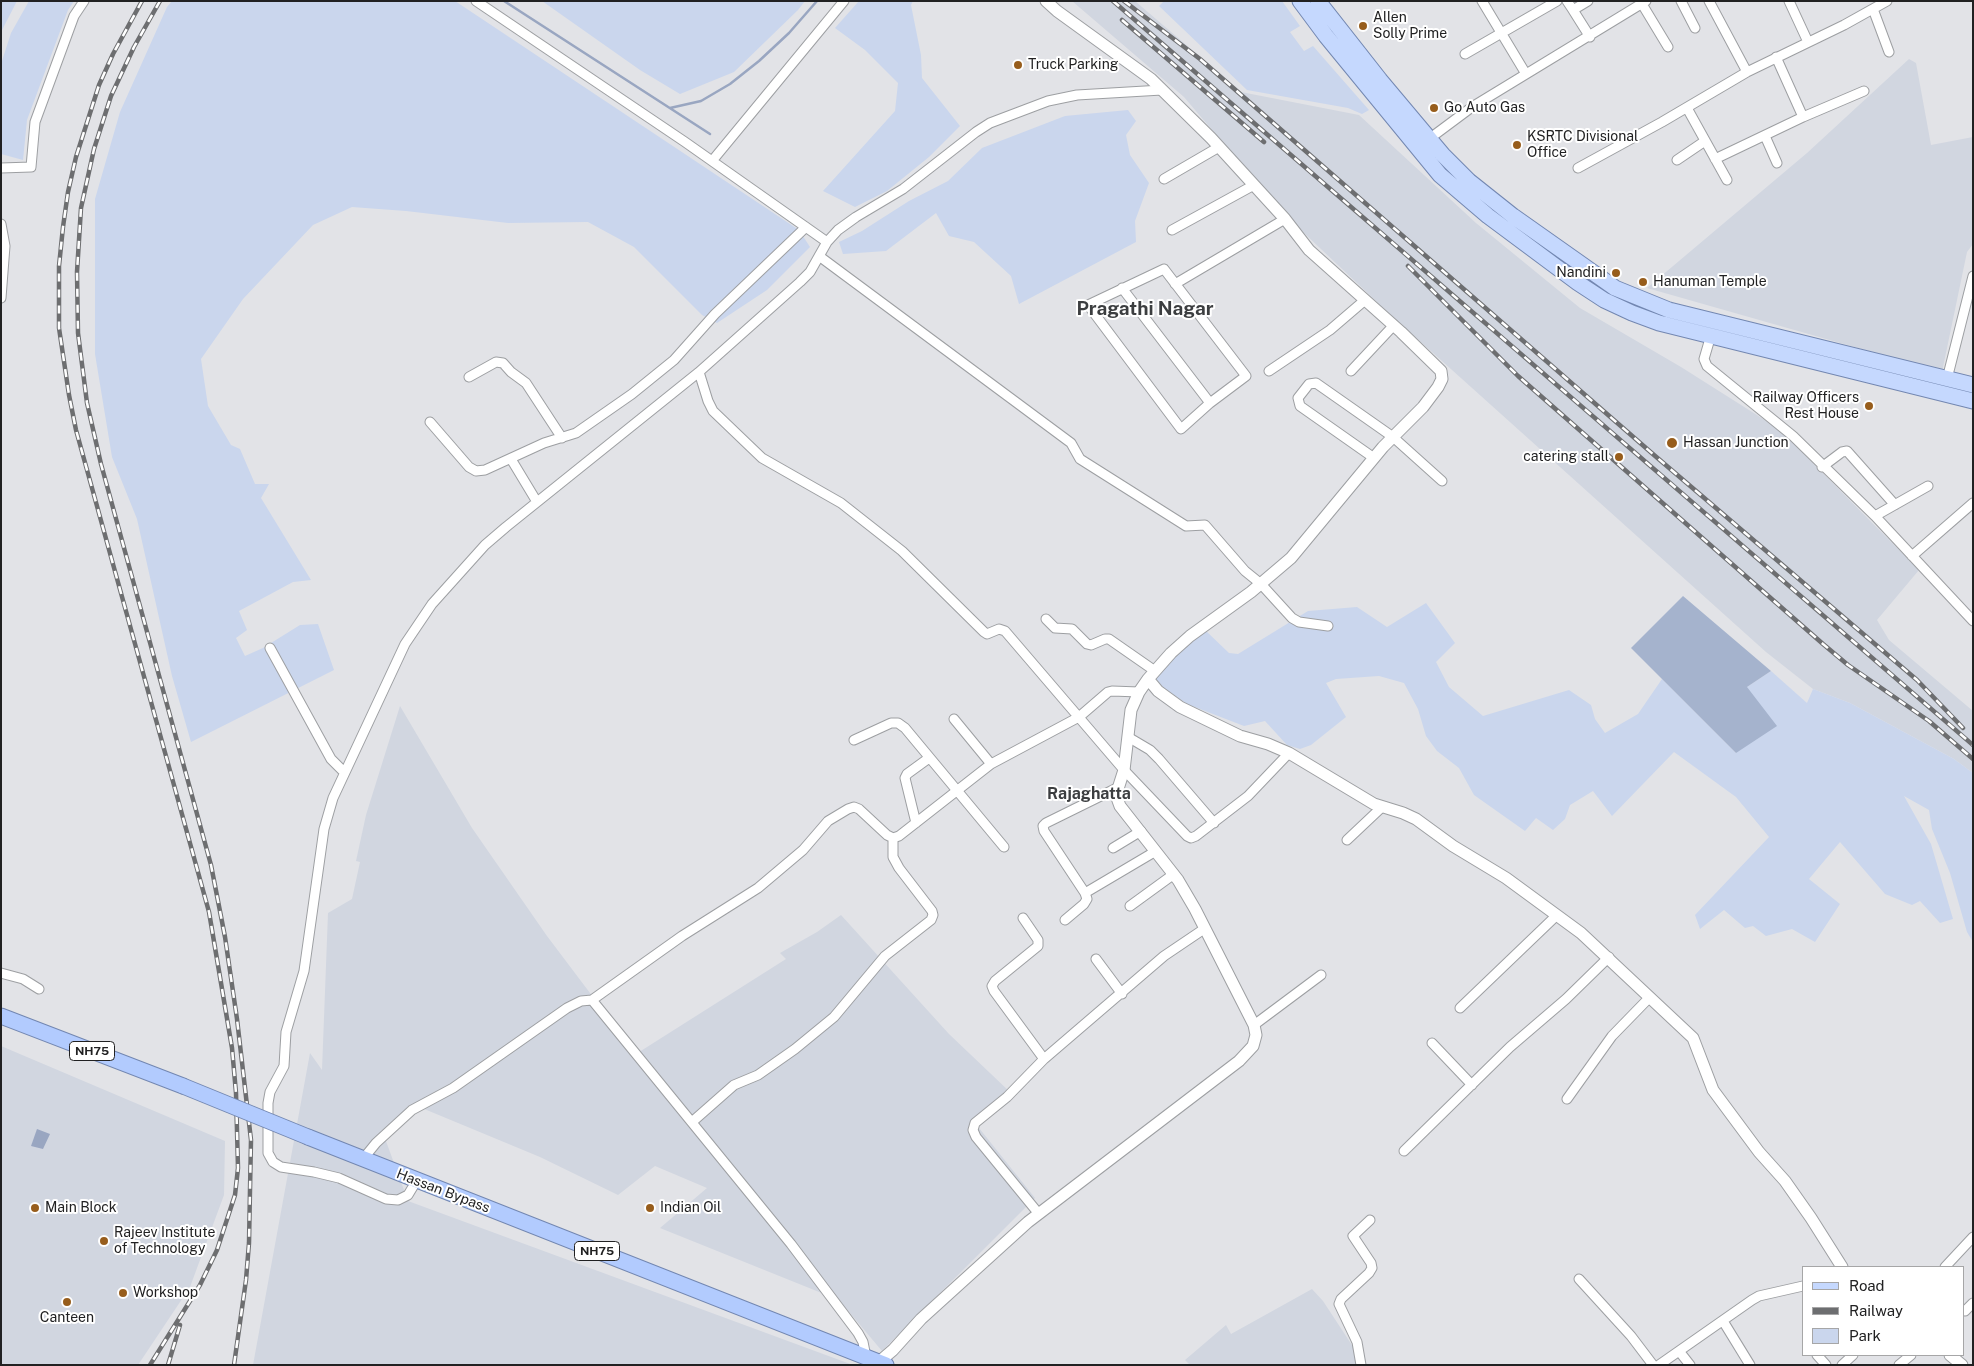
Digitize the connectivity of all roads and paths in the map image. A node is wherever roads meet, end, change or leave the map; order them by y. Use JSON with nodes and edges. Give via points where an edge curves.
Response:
{"nodes":[{"id":1,"x":84,"y":1,"type":"edge"},
{"id":2,"x":476,"y":1,"type":"edge"},
{"id":3,"x":844,"y":1,"type":"edge"},
{"id":4,"x":1046,"y":1,"type":"edge"},
{"id":5,"x":1482,"y":1,"type":"edge"},
{"id":6,"x":1557,"y":1,"type":"edge"},
{"id":7,"x":1567,"y":1,"type":"edge"},
{"id":8,"x":1588,"y":1,"type":"edge"},
{"id":9,"x":1681,"y":1,"type":"edge"},
{"id":10,"x":1710,"y":1,"type":"edge"},
{"id":11,"x":1789,"y":1,"type":"edge"},
{"id":12,"x":1887,"y":1,"type":"edge"},
{"id":13,"x":1309,"y":3,"type":"edge"},
{"id":14,"x":1644,"y":3,"type":"edge"},
{"id":15,"x":1873,"y":9,"type":"junction"},
{"id":16,"x":1573,"y":10,"type":"junction"},
{"id":17,"x":1695,"y":28,"type":"dead end"},
{"id":18,"x":1501,"y":32,"type":"junction"},
{"id":19,"x":1590,"y":37,"type":"junction"},
{"id":20,"x":1808,"y":42,"type":"junction"},
{"id":21,"x":1668,"y":47,"type":"dead end"},
{"id":22,"x":1889,"y":52,"type":"dead end"},
{"id":23,"x":1465,"y":54,"type":"dead end"},
{"id":24,"x":1776,"y":57,"type":"junction"},
{"id":25,"x":1747,"y":72,"type":"junction"},
{"id":26,"x":1526,"y":74,"type":"junction"},
{"id":27,"x":1162,"y":90,"type":"junction"},
{"id":28,"x":1864,"y":91,"type":"dead end"},
{"id":29,"x":1687,"y":108,"type":"junction"},
{"id":30,"x":1804,"y":117,"type":"junction"},
{"id":31,"x":1764,"y":136,"type":"junction"},
{"id":32,"x":1429,"y":139,"type":"junction"},
{"id":33,"x":1705,"y":141,"type":"junction"},
{"id":34,"x":1219,"y":147,"type":"junction"},
{"id":35,"x":1715,"y":159,"type":"junction"},
{"id":36,"x":1677,"y":160,"type":"dead end"},
{"id":37,"x":712,"y":161,"type":"junction"},
{"id":38,"x":1777,"y":163,"type":"dead end"},
{"id":39,"x":1,"y":168,"type":"edge"},
{"id":40,"x":1578,"y":168,"type":"dead end"},
{"id":41,"x":1164,"y":178,"type":"dead end"},
{"id":42,"x":1727,"y":180,"type":"dead end"},
{"id":43,"x":1254,"y":185,"type":"junction"},
{"id":44,"x":1285,"y":219,"type":"junction"},
{"id":45,"x":1508,"y":222,"type":"junction"},
{"id":46,"x":1,"y":224,"type":"edge"},
{"id":47,"x":806,"y":227,"type":"junction"},
{"id":48,"x":1172,"y":230,"type":"dead end"},
{"id":49,"x":827,"y":242,"type":"junction"},
{"id":50,"x":819,"y":256,"type":"junction"},
{"id":51,"x":1973,"y":276,"type":"edge"},
{"id":52,"x":1175,"y":284,"type":"junction"},
{"id":53,"x":1122,"y":288,"type":"junction"},
{"id":54,"x":1,"y":293,"type":"edge"},
{"id":55,"x":1,"y":298,"type":"edge"},
{"id":56,"x":1365,"y":300,"type":"junction"},
{"id":57,"x":1664,"y":308,"type":"junction"},
{"id":58,"x":1658,"y":322,"type":"junction"},
{"id":59,"x":1394,"y":325,"type":"junction"},
{"id":60,"x":1711,"y":335,"type":"junction"},
{"id":61,"x":1269,"y":371,"type":"dead end"},
{"id":62,"x":1351,"y":371,"type":"dead end"},
{"id":63,"x":699,"y":372,"type":"junction"},
{"id":64,"x":469,"y":377,"type":"dead end"},
{"id":65,"x":1947,"y":379,"type":"junction"},
{"id":66,"x":1929,"y":382,"type":"junction"},
{"id":67,"x":1973,"y":385,"type":"edge"},
{"id":68,"x":1973,"y":401,"type":"edge"},
{"id":69,"x":1210,"y":403,"type":"junction"},
{"id":70,"x":430,"y":422,"type":"dead end"},
{"id":71,"x":1393,"y":437,"type":"junction"},
{"id":72,"x":562,"y":438,"type":"junction"},
{"id":73,"x":1374,"y":458,"type":"junction"},
{"id":74,"x":511,"y":459,"type":"junction"},
{"id":75,"x":1822,"y":467,"type":"junction"},
{"id":76,"x":1442,"y":481,"type":"dead end"},
{"id":77,"x":1928,"y":486,"type":"dead end"},
{"id":78,"x":538,"y":502,"type":"junction"},
{"id":79,"x":1973,"y":503,"type":"edge"},
{"id":80,"x":1895,"y":505,"type":"junction"},
{"id":81,"x":1875,"y":516,"type":"junction"},
{"id":82,"x":1912,"y":556,"type":"junction"},
{"id":83,"x":1261,"y":584,"type":"junction"},
{"id":84,"x":1046,"y":619,"type":"dead end"},
{"id":85,"x":1973,"y":621,"type":"edge"},
{"id":86,"x":1328,"y":626,"type":"dead end"},
{"id":87,"x":270,"y":648,"type":"dead end"},
{"id":88,"x":1152,"y":675,"type":"junction"},
{"id":89,"x":1139,"y":692,"type":"junction"},
{"id":90,"x":1079,"y":717,"type":"junction"},
{"id":91,"x":954,"y":719,"type":"dead end"},
{"id":92,"x":1128,"y":737,"type":"junction"},
{"id":93,"x":854,"y":740,"type":"dead end"},
{"id":94,"x":1289,"y":753,"type":"junction"},
{"id":95,"x":929,"y":758,"type":"junction"},
{"id":96,"x":991,"y":764,"type":"junction"},
{"id":97,"x":1124,"y":770,"type":"junction"},
{"id":98,"x":344,"y":772,"type":"junction"},
{"id":99,"x":1119,"y":787,"type":"junction"},
{"id":100,"x":957,"y":789,"type":"junction"},
{"id":101,"x":1382,"y":807,"type":"junction"},
{"id":102,"x":916,"y":823,"type":"junction"},
{"id":103,"x":1214,"y":823,"type":"junction"},
{"id":104,"x":1141,"y":831,"type":"junction"},
{"id":105,"x":893,"y":838,"type":"junction"},
{"id":106,"x":1347,"y":840,"type":"dead end"},
{"id":107,"x":1004,"y":847,"type":"dead end"},
{"id":108,"x":1113,"y":848,"type":"dead end"},
{"id":109,"x":1156,"y":851,"type":"junction"},
{"id":110,"x":1174,"y":874,"type":"junction"},
{"id":111,"x":1085,"y":893,"type":"junction"},
{"id":112,"x":1130,"y":906,"type":"dead end"},
{"id":113,"x":1557,"y":914,"type":"junction"},
{"id":114,"x":1023,"y":918,"type":"dead end"},
{"id":115,"x":1065,"y":920,"type":"dead end"},
{"id":116,"x":1204,"y":929,"type":"junction"},
{"id":117,"x":1609,"y":957,"type":"junction"},
{"id":118,"x":1096,"y":959,"type":"dead end"},
{"id":119,"x":1,"y":973,"type":"edge"},
{"id":120,"x":1321,"y":975,"type":"dead end"},
{"id":121,"x":39,"y":989,"type":"dead end"},
{"id":122,"x":1122,"y":994,"type":"junction"},
{"id":123,"x":1649,"y":998,"type":"junction"},
{"id":124,"x":592,"y":1000,"type":"junction"},
{"id":125,"x":1460,"y":1008,"type":"dead end"},
{"id":126,"x":1,"y":1016,"type":"edge"},
{"id":127,"x":1254,"y":1025,"type":"junction"},
{"id":128,"x":1432,"y":1042,"type":"dead end"},
{"id":129,"x":1044,"y":1059,"type":"junction"},
{"id":130,"x":1472,"y":1085,"type":"junction"},
{"id":131,"x":1567,"y":1098,"type":"dead end"},
{"id":132,"x":692,"y":1122,"type":"junction"},
{"id":133,"x":1404,"y":1151,"type":"dead end"},
{"id":134,"x":363,"y":1159,"type":"junction"},
{"id":135,"x":417,"y":1180,"type":"junction"},
{"id":136,"x":1039,"y":1214,"type":"junction"},
{"id":137,"x":1370,"y":1220,"type":"dead end"},
{"id":138,"x":1973,"y":1237,"type":"edge"},
{"id":139,"x":1841,"y":1266,"type":"edge"},
{"id":140,"x":1946,"y":1266,"type":"edge"},
{"id":141,"x":1579,"y":1279,"type":"dead end"},
{"id":142,"x":1802,"y":1286,"type":"edge"},
{"id":143,"x":1973,"y":1303,"type":"edge"},
{"id":144,"x":1965,"y":1312,"type":"dead end"},
{"id":145,"x":1723,"y":1321,"type":"junction"},
{"id":146,"x":1679,"y":1351,"type":"junction"},
{"id":147,"x":1852,"y":1356,"type":"edge"},
{"id":148,"x":1910,"y":1356,"type":"edge"},
{"id":149,"x":1951,"y":1356,"type":"edge"},
{"id":150,"x":877,"y":1361,"type":"edge"},
{"id":151,"x":1361,"y":1365,"type":"edge"},
{"id":152,"x":1653,"y":1365,"type":"edge"},
{"id":153,"x":1659,"y":1365,"type":"edge"},
{"id":154,"x":1690,"y":1365,"type":"edge"},
{"id":155,"x":1750,"y":1365,"type":"edge"},
{"id":156,"x":1842,"y":1365,"type":"edge"},
{"id":157,"x":1899,"y":1365,"type":"edge"},
{"id":158,"x":1962,"y":1365,"type":"edge"}],
"edges":[{"from":1,"to":39,"type":"street","via":[[74,16],[35,122],[31,167]]},
{"from":2,"to":37,"type":"street"},
{"from":3,"to":37,"type":"street"},
{"from":4,"to":27,"type":"street"},
{"from":5,"to":18,"type":"street"},
{"from":6,"to":18,"type":"street"},
{"from":7,"to":16,"type":"street"},
{"from":8,"to":16,"type":"street"},
{"from":9,"to":17,"type":"street"},
{"from":10,"to":25,"type":"street"},
{"from":11,"to":20,"type":"street"},
{"from":12,"to":15,"type":"street"},
{"from":13,"to":32,"type":"main road"},
{"from":13,"to":45,"type":"main road","via":[[1326,36],[1440,175]]},
{"from":14,"to":19,"type":"street"},
{"from":14,"to":21,"type":"street"},
{"from":15,"to":20,"type":"street"},
{"from":15,"to":22,"type":"street"},
{"from":16,"to":19,"type":"street"},
{"from":18,"to":23,"type":"street"},
{"from":18,"to":26,"type":"street"},
{"from":19,"to":26,"type":"street"},
{"from":20,"to":24,"type":"street"},
{"from":24,"to":25,"type":"street"},
{"from":24,"to":30,"type":"street"},
{"from":25,"to":29,"type":"street"},
{"from":26,"to":32,"type":"street","via":[[1472,107]]},
{"from":27,"to":34,"type":"street"},
{"from":27,"to":49,"type":"street","via":[[1077,95],[1036,104],[990,123],[903,189],[856,216]]},
{"from":28,"to":30,"type":"street"},
{"from":29,"to":33,"type":"street"},
{"from":29,"to":40,"type":"street"},
{"from":30,"to":31,"type":"street"},
{"from":31,"to":35,"type":"street"},
{"from":31,"to":38,"type":"street"},
{"from":32,"to":45,"type":"main road"},
{"from":33,"to":35,"type":"street"},
{"from":33,"to":36,"type":"street"},
{"from":34,"to":41,"type":"street"},
{"from":34,"to":43,"type":"street"},
{"from":35,"to":42,"type":"street"},
{"from":37,"to":47,"type":"street"},
{"from":43,"to":44,"type":"street"},
{"from":43,"to":48,"type":"street"},
{"from":44,"to":52,"type":"street"},
{"from":44,"to":56,"type":"street","via":[[1309,250]]},
{"from":45,"to":57,"type":"main road","via":[[1615,288]]},
{"from":45,"to":58,"type":"main road","via":[[1578,283],[1604,300]]},
{"from":46,"to":54,"type":"street","via":[[5,246]]},
{"from":47,"to":49,"type":"street"},
{"from":47,"to":72,"type":"street","via":[[715,314],[674,360],[632,394],[576,433]]},
{"from":49,"to":50,"type":"street"},
{"from":50,"to":63,"type":"street","via":[[800,282]]},
{"from":50,"to":83,"type":"street","via":[[1071,444],[1080,458],[1186,526],[1205,525],[1245,572]]},
{"from":51,"to":65,"type":"street"},
{"from":52,"to":53,"type":"street","via":[[1164,269]]},
{"from":52,"to":69,"type":"street","via":[[1246,376]]},
{"from":53,"to":69,"type":"street"},
{"from":53,"to":69,"type":"street","via":[[1088,305],[1181,429]]},
{"from":54,"to":55,"type":"street"},
{"from":56,"to":59,"type":"street"},
{"from":56,"to":61,"type":"street","via":[[1330,330]]},
{"from":57,"to":58,"type":"main road"},
{"from":57,"to":66,"type":"main road"},
{"from":58,"to":60,"type":"main road"},
{"from":59,"to":62,"type":"street"},
{"from":59,"to":71,"type":"street","via":[[1438,366],[1442,379],[1423,407]]},
{"from":60,"to":66,"type":"main road"},
{"from":60,"to":75,"type":"street","via":[[1704,359],[1707,366],[1775,420]]},
{"from":63,"to":78,"type":"street"},
{"from":63,"to":90,"type":"street","via":[[713,411],[762,458],[841,503],[902,551],[984,632],[1005,631]]},
{"from":64,"to":72,"type":"street","via":[[496,362],[503,363],[526,383]]},
{"from":65,"to":66,"type":"main road"},
{"from":65,"to":67,"type":"main road"},
{"from":66,"to":68,"type":"main road"},
{"from":70,"to":74,"type":"street","via":[[476,471]]},
{"from":71,"to":73,"type":"street"},
{"from":71,"to":73,"type":"street","via":[[1316,383],[1309,384],[1298,398],[1300,406]]},
{"from":71,"to":76,"type":"street"},
{"from":72,"to":74,"type":"street"},
{"from":73,"to":83,"type":"street","via":[[1291,558]]},
{"from":74,"to":78,"type":"street"},
{"from":75,"to":80,"type":"street","via":[[1847,451]]},
{"from":75,"to":81,"type":"street"},
{"from":77,"to":80,"type":"street"},
{"from":78,"to":98,"type":"street","via":[[485,545],[432,604],[405,644]]},
{"from":79,"to":82,"type":"street"},
{"from":80,"to":81,"type":"street"},
{"from":81,"to":82,"type":"street"},
{"from":82,"to":85,"type":"street"},
{"from":83,"to":86,"type":"street","via":[[1292,618]]},
{"from":83,"to":88,"type":"street","via":[[1190,636]]},
{"from":84,"to":88,"type":"street","via":[[1055,628],[1072,629],[1087,644],[1109,640]]},
{"from":87,"to":98,"type":"street","via":[[331,759]]},
{"from":88,"to":89,"type":"street"},
{"from":88,"to":94,"type":"street","via":[[1158,691],[1180,706],[1240,736]]},
{"from":89,"to":90,"type":"street","via":[[1112,691]]},
{"from":89,"to":92,"type":"street","via":[[1131,710]]},
{"from":90,"to":96,"type":"street"},
{"from":90,"to":97,"type":"street"},
{"from":91,"to":96,"type":"street"},
{"from":92,"to":97,"type":"street"},
{"from":92,"to":103,"type":"street","via":[[1150,750]]},
{"from":93,"to":95,"type":"street","via":[[898,723]]},
{"from":94,"to":101,"type":"street"},
{"from":94,"to":103,"type":"street","via":[[1252,792]]},
{"from":95,"to":100,"type":"street"},
{"from":95,"to":102,"type":"street","via":[[905,778]]},
{"from":96,"to":100,"type":"street"},
{"from":97,"to":99,"type":"street"},
{"from":97,"to":103,"type":"street","via":[[1187,836],[1196,836]]},
{"from":98,"to":135,"type":"street","via":[[324,829],[304,971],[286,1032],[284,1066],[268,1102],[268,1153],[281,1167],[338,1178],[386,1199],[398,1200],[408,1195]]},
{"from":99,"to":104,"type":"street","via":[[1116,795],[1120,806]]},
{"from":99,"to":111,"type":"street","via":[[1043,826]]},
{"from":100,"to":102,"type":"street"},
{"from":100,"to":107,"type":"street"},
{"from":101,"to":106,"type":"street"},
{"from":101,"to":113,"type":"street","via":[[1416,819]]},
{"from":102,"to":105,"type":"street"},
{"from":104,"to":108,"type":"street"},
{"from":104,"to":109,"type":"street"},
{"from":105,"to":124,"type":"street","via":[[860,809],[848,808],[828,821],[803,850],[758,888],[682,936]]},
{"from":105,"to":132,"type":"street","via":[[893,857],[932,911],[931,920],[885,956],[834,1017],[795,1049],[758,1074],[734,1085]]},
{"from":109,"to":110,"type":"street"},
{"from":109,"to":111,"type":"street"},
{"from":110,"to":112,"type":"street"},
{"from":110,"to":116,"type":"street"},
{"from":111,"to":115,"type":"street","via":[[1087,899],[1084,904]]},
{"from":113,"to":117,"type":"street"},
{"from":113,"to":125,"type":"street"},
{"from":114,"to":129,"type":"street","via":[[1038,940],[1038,946],[992,986]]},
{"from":116,"to":122,"type":"street","via":[[1164,956]]},
{"from":116,"to":127,"type":"street"},
{"from":117,"to":123,"type":"street"},
{"from":117,"to":130,"type":"street"},
{"from":118,"to":122,"type":"street"},
{"from":119,"to":121,"type":"street","via":[[23,979]]},
{"from":120,"to":127,"type":"street"},
{"from":122,"to":129,"type":"street"},
{"from":123,"to":131,"type":"street","via":[[1612,1036]]},
{"from":123,"to":139,"type":"street","via":[[1693,1038],[1713,1090],[1785,1181]]},
{"from":124,"to":132,"type":"street"},
{"from":124,"to":134,"type":"street","via":[[574,1004],[453,1088],[412,1110]]},
{"from":126,"to":134,"type":"highway","name":"Hassan Bypass","number":"NH75","bridge":true},
{"from":127,"to":136,"type":"street","via":[[1253,1046],[1239,1061]]},
{"from":128,"to":130,"type":"street"},
{"from":129,"to":136,"type":"street","via":[[1007,1097],[975,1123],[973,1130]]},
{"from":130,"to":133,"type":"street"},
{"from":132,"to":150,"type":"street","via":[[791,1244]]},
{"from":134,"to":135,"type":"highway","name":"Hassan Bypass","number":"NH75"},
{"from":135,"to":150,"type":"highway","name":"Hassan Bypass","number":"NH75"},
{"from":136,"to":150,"type":"street","via":[[921,1319],[894,1350]]},
{"from":137,"to":151,"type":"street","via":[[1353,1236],[1372,1268],[1339,1304],[1360,1350]]},
{"from":138,"to":140,"type":"street"},
{"from":141,"to":152,"type":"street"},
{"from":142,"to":145,"type":"street","via":[[1759,1296]]},
{"from":143,"to":144,"type":"street"},
{"from":145,"to":146,"type":"street"},
{"from":145,"to":155,"type":"street"},
{"from":146,"to":153,"type":"street"},
{"from":146,"to":154,"type":"street"},
{"from":147,"to":156,"type":"street"},
{"from":148,"to":157,"type":"street"},
{"from":149,"to":158,"type":"street"}]}
